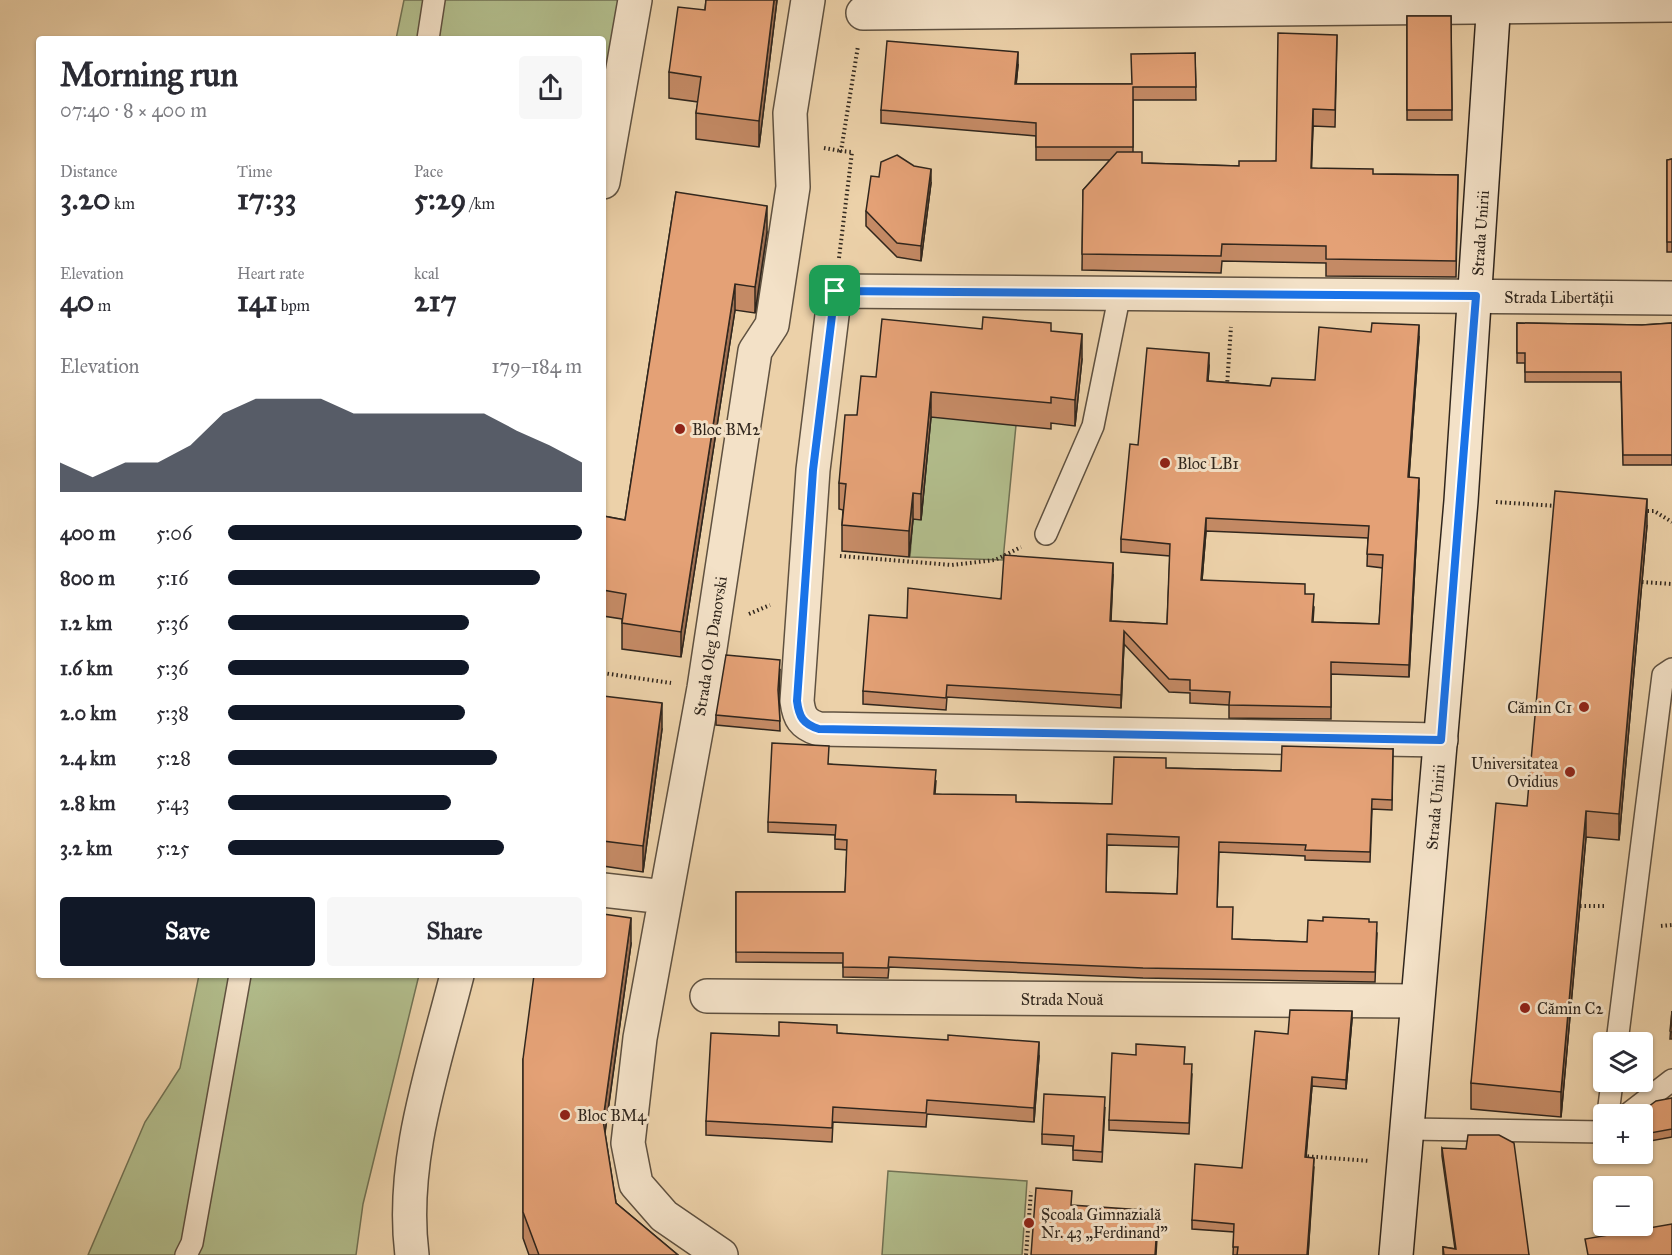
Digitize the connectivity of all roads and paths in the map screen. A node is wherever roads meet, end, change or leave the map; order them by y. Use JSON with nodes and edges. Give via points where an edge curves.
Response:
{"nodes":[{"id":1,"x":434,"y":0,"type":"edge"},
{"id":2,"x":635,"y":0,"type":"edge"},
{"id":3,"x":808,"y":0,"type":"edge"},
{"id":4,"x":1494,"y":3,"type":"edge"},
{"id":5,"x":1672,"y":5,"type":"edge"},
{"id":6,"x":863,"y":13,"type":"joint"},
{"id":7,"x":428,"y":36,"type":"edge"},
{"id":8,"x":606,"y":165,"type":"edge"},
{"id":9,"x":835,"y":291,"type":"junction"},
{"id":10,"x":1120,"y":293,"type":"junction"},
{"id":11,"x":1233,"y":294,"type":"junction"},
{"id":12,"x":1476,"y":296,"type":"junction"},
{"id":13,"x":1672,"y":298,"type":"edge"},
{"id":14,"x":1226,"y":389,"type":"edge"},
{"id":15,"x":1493,"y":502,"type":"dead end"},
{"id":16,"x":1563,"y":506,"type":"edge"},
{"id":17,"x":1632,"y":510,"type":"edge"},
{"id":18,"x":1672,"y":522,"type":"edge"},
{"id":19,"x":1046,"y":534,"type":"joint"},
{"id":20,"x":806,"y":553,"type":"junction"},
{"id":21,"x":1642,"y":582,"type":"edge"},
{"id":22,"x":1672,"y":584,"type":"edge"},
{"id":23,"x":804,"y":591,"type":"junction"},
{"id":24,"x":713,"y":628,"type":"junction"},
{"id":25,"x":1672,"y":669,"type":"edge"},
{"id":26,"x":606,"y":674,"type":"edge"},
{"id":27,"x":704,"y":688,"type":"junction"},
{"id":28,"x":1441,"y":740,"type":"junction"},
{"id":29,"x":606,"y":890,"type":"edge"},
{"id":30,"x":665,"y":897,"type":"junction"},
{"id":31,"x":239,"y":978,"type":"edge"},
{"id":32,"x":457,"y":978,"type":"edge"},
{"id":33,"x":707,"y":996,"type":"dead end"},
{"id":34,"x":1417,"y":1001,"type":"junction"},
{"id":35,"x":1618,"y":1032,"type":"edge"},
{"id":36,"x":1672,"y":1080,"type":"edge"},
{"id":37,"x":1641,"y":1104,"type":"edge"},
{"id":38,"x":1407,"y":1129,"type":"junction"},
{"id":39,"x":1593,"y":1132,"type":"edge"},
{"id":40,"x":1292,"y":1155,"type":"edge"},
{"id":41,"x":1404,"y":1163,"type":"junction"},
{"id":42,"x":1031,"y":1192,"type":"dead end"},
{"id":43,"x":186,"y":1255,"type":"edge"},
{"id":44,"x":412,"y":1255,"type":"edge"},
{"id":45,"x":721,"y":1255,"type":"edge"},
{"id":46,"x":1026,"y":1255,"type":"edge"},
{"id":47,"x":1396,"y":1255,"type":"edge"}],
"edges":[{"from":1,"to":7,"type":"lane"},
{"from":2,"to":8,"type":"street"},
{"from":3,"to":24,"type":"street","name":"Strada Oleg Danovski","via":[[790,113],[793,187],[772,326],[755,351]]},
{"from":4,"to":5,"type":"street"},
{"from":4,"to":6,"type":"street"},
{"from":4,"to":12,"type":"street","name":"Strada Unirii"},
{"from":6,"to":9,"type":"path","via":[[842,151],[852,152]]},
{"from":9,"to":10,"type":"street","name":"Strada Libertății"},
{"from":9,"to":20,"type":"street"},
{"from":10,"to":11,"type":"street","name":"Strada Libertății"},
{"from":10,"to":19,"type":"lane","via":[[1093,426]]},
{"from":11,"to":12,"type":"street","name":"Strada Libertății"},
{"from":11,"to":14,"type":"path"},
{"from":12,"to":13,"type":"street","name":"Strada Libertății"},
{"from":12,"to":28,"type":"street","name":"Strada Unirii"},
{"from":15,"to":16,"type":"path"},
{"from":17,"to":18,"type":"path","via":[[1654,512]]},
{"from":19,"to":20,"type":"path","via":[[995,560],[951,565]]},
{"from":20,"to":23,"type":"street"},
{"from":21,"to":22,"type":"path"},
{"from":23,"to":24,"type":"path"},
{"from":23,"to":28,"type":"street","via":[[797,701],[799,715],[807,726],[819,729]]},
{"from":24,"to":27,"type":"street","name":"Strada Oleg Danovski"},
{"from":25,"to":35,"type":"lane","via":[[1663,675]]},
{"from":26,"to":27,"type":"path"},
{"from":27,"to":30,"type":"street","name":"Strada Oleg Danovski"},
{"from":28,"to":34,"type":"street","name":"Strada Unirii"},
{"from":29,"to":30,"type":"street"},
{"from":30,"to":45,"type":"street","name":"Strada Oleg Danovski","via":[[640,1038],[628,1143],[636,1184],[664,1216]]},
{"from":31,"to":43,"type":"lane","via":[[192,1243]]},
{"from":32,"to":44,"type":"street","via":[[417,1135],[408,1221]]},
{"from":33,"to":34,"type":"street","name":"Strada Nouă"},
{"from":34,"to":38,"type":"street","name":"Strada Unirii"},
{"from":36,"to":37,"type":"lane"},
{"from":38,"to":39,"type":"lane"},
{"from":38,"to":41,"type":"street","name":"Strada Unirii"},
{"from":40,"to":41,"type":"path"},
{"from":41,"to":47,"type":"street","name":"Strada Unirii"},
{"from":42,"to":46,"type":"path"}]}
